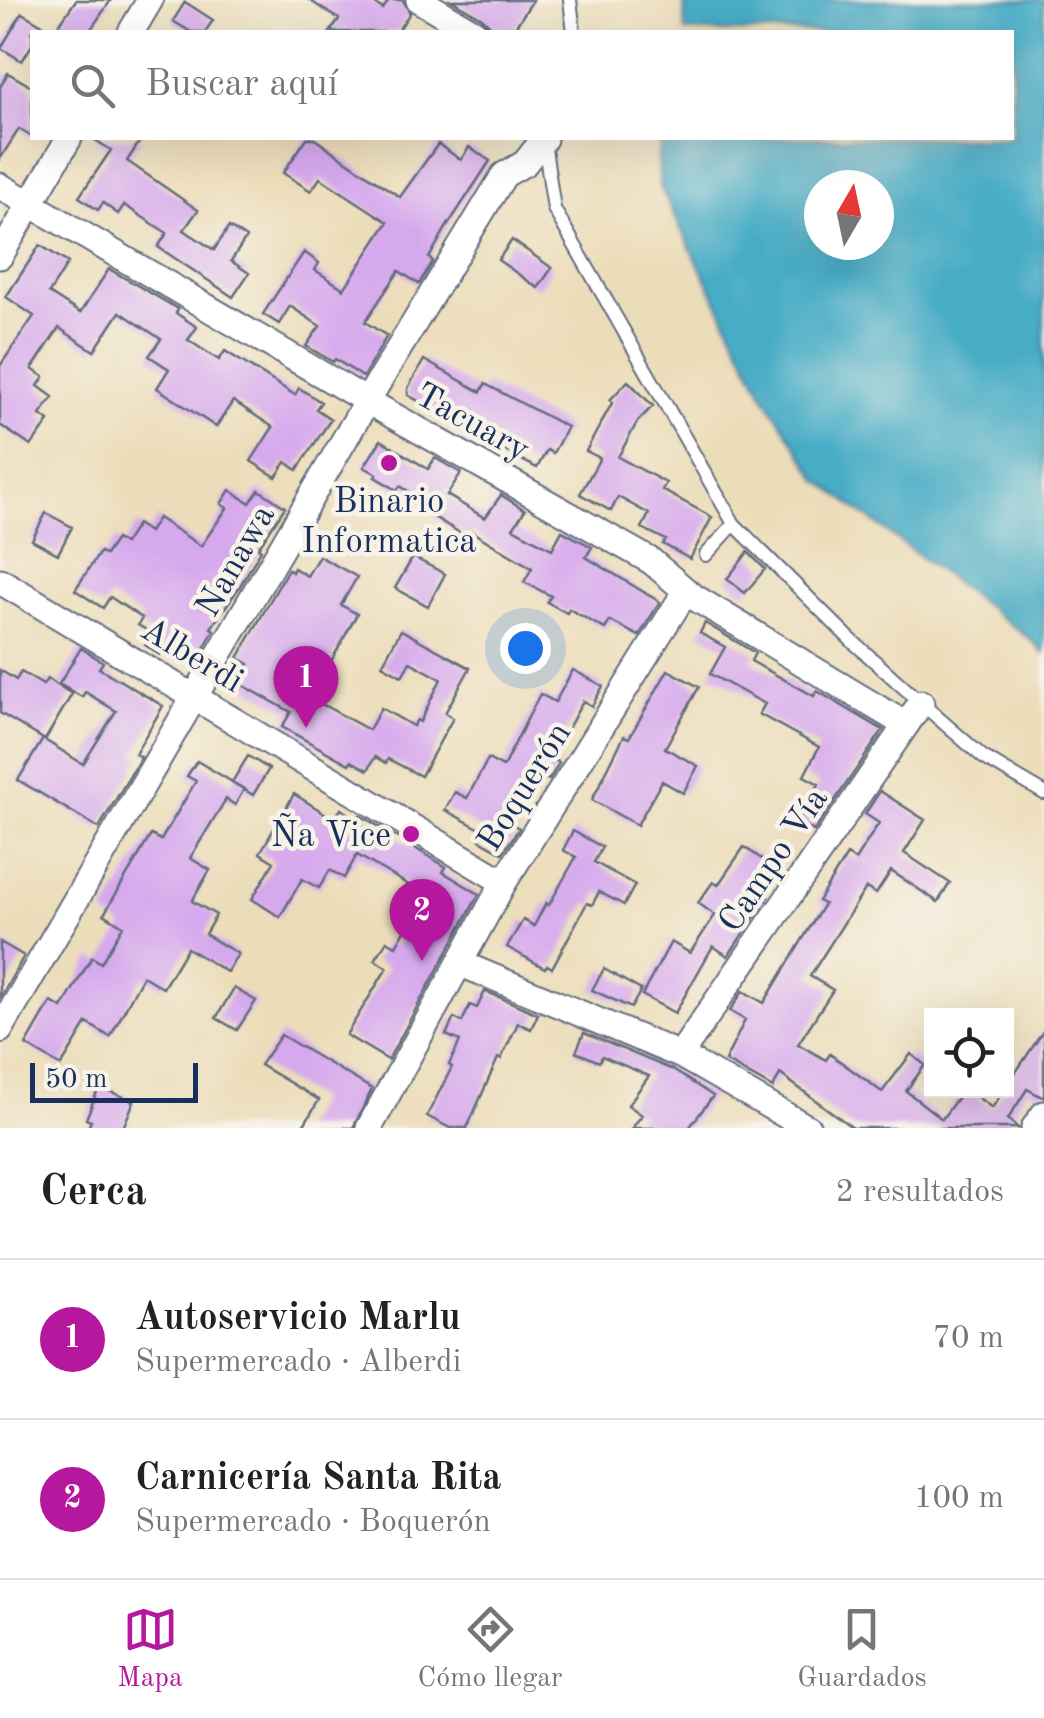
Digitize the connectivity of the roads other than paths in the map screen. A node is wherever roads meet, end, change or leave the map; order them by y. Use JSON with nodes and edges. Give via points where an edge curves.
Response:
{"nodes":[{"id":1,"x":150,"y":0,"type":"edge"},
{"id":2,"x":419,"y":0,"type":"edge"},
{"id":3,"x":570,"y":0,"type":"edge"},
{"id":4,"x":132,"y":30,"type":"edge"},
{"id":5,"x":471,"y":30,"type":"edge"},
{"id":6,"x":574,"y":30,"type":"edge"},
{"id":7,"x":68,"y":140,"type":"edge"},
{"id":8,"x":542,"y":140,"type":"edge"},
{"id":9,"x":544,"y":140,"type":"edge"},
{"id":10,"x":0,"y":186,"type":"edge"},
{"id":11,"x":30,"y":203,"type":"junction"},
{"id":12,"x":0,"y":256,"type":"edge"},
{"id":13,"x":367,"y":401,"type":"junction"},
{"id":14,"x":734,"y":524,"type":"junction"},
{"id":15,"x":706,"y":555,"type":"dead end"},
{"id":16,"x":0,"y":581,"type":"edge"},
{"id":17,"x":686,"y":591,"type":"junction"},
{"id":18,"x":195,"y":696,"type":"junction"},
{"id":19,"x":913,"y":714,"type":"junction"},
{"id":20,"x":1044,"y":793,"type":"edge"},
{"id":21,"x":504,"y":882,"type":"junction"},
{"id":22,"x":459,"y":963,"type":"junction"},
{"id":23,"x":0,"y":1030,"type":"edge"},
{"id":24,"x":680,"y":1055,"type":"junction"},
{"id":25,"x":1044,"y":1114,"type":"edge"},
{"id":26,"x":369,"y":1128,"type":"edge"},
{"id":27,"x":808,"y":1128,"type":"edge"},
{"id":28,"x":1034,"y":1128,"type":"edge"}],
"edges":[{"from":1,"to":4,"type":"street"},
{"from":2,"to":5,"type":"street"},
{"from":3,"to":6,"type":"lane"},
{"from":7,"to":11,"type":"street"},
{"from":8,"to":13,"type":"street","name":"Nanawa","via":[[525,163],[504,175]]},
{"from":9,"to":14,"type":"lane","via":[[554,209]]},
{"from":10,"to":11,"type":"street","name":"Tacuary"},
{"from":11,"to":12,"type":"street"},
{"from":11,"to":13,"type":"street","name":"Tacuary"},
{"from":13,"to":17,"type":"street","name":"Tacuary","via":[[651,561]]},
{"from":13,"to":18,"type":"street","name":"Nanawa"},
{"from":14,"to":15,"type":"lane"},
{"from":14,"to":19,"type":"lane","via":[[850,639]]},
{"from":16,"to":18,"type":"street","name":"Alberdi"},
{"from":17,"to":19,"type":"street","name":"Tacuary"},
{"from":17,"to":21,"type":"street","name":"Boquerón"},
{"from":18,"to":21,"type":"street","name":"Alberdi"},
{"from":18,"to":23,"type":"street","name":"Nanawa"},
{"from":19,"to":20,"type":"lane"},
{"from":19,"to":24,"type":"street","name":"Campo Vía"},
{"from":21,"to":22,"type":"street","name":"Boquerón"},
{"from":22,"to":24,"type":"street"},
{"from":22,"to":26,"type":"street","name":"Boquerón"},
{"from":24,"to":27,"type":"street"},
{"from":25,"to":28,"type":"street"}]}
